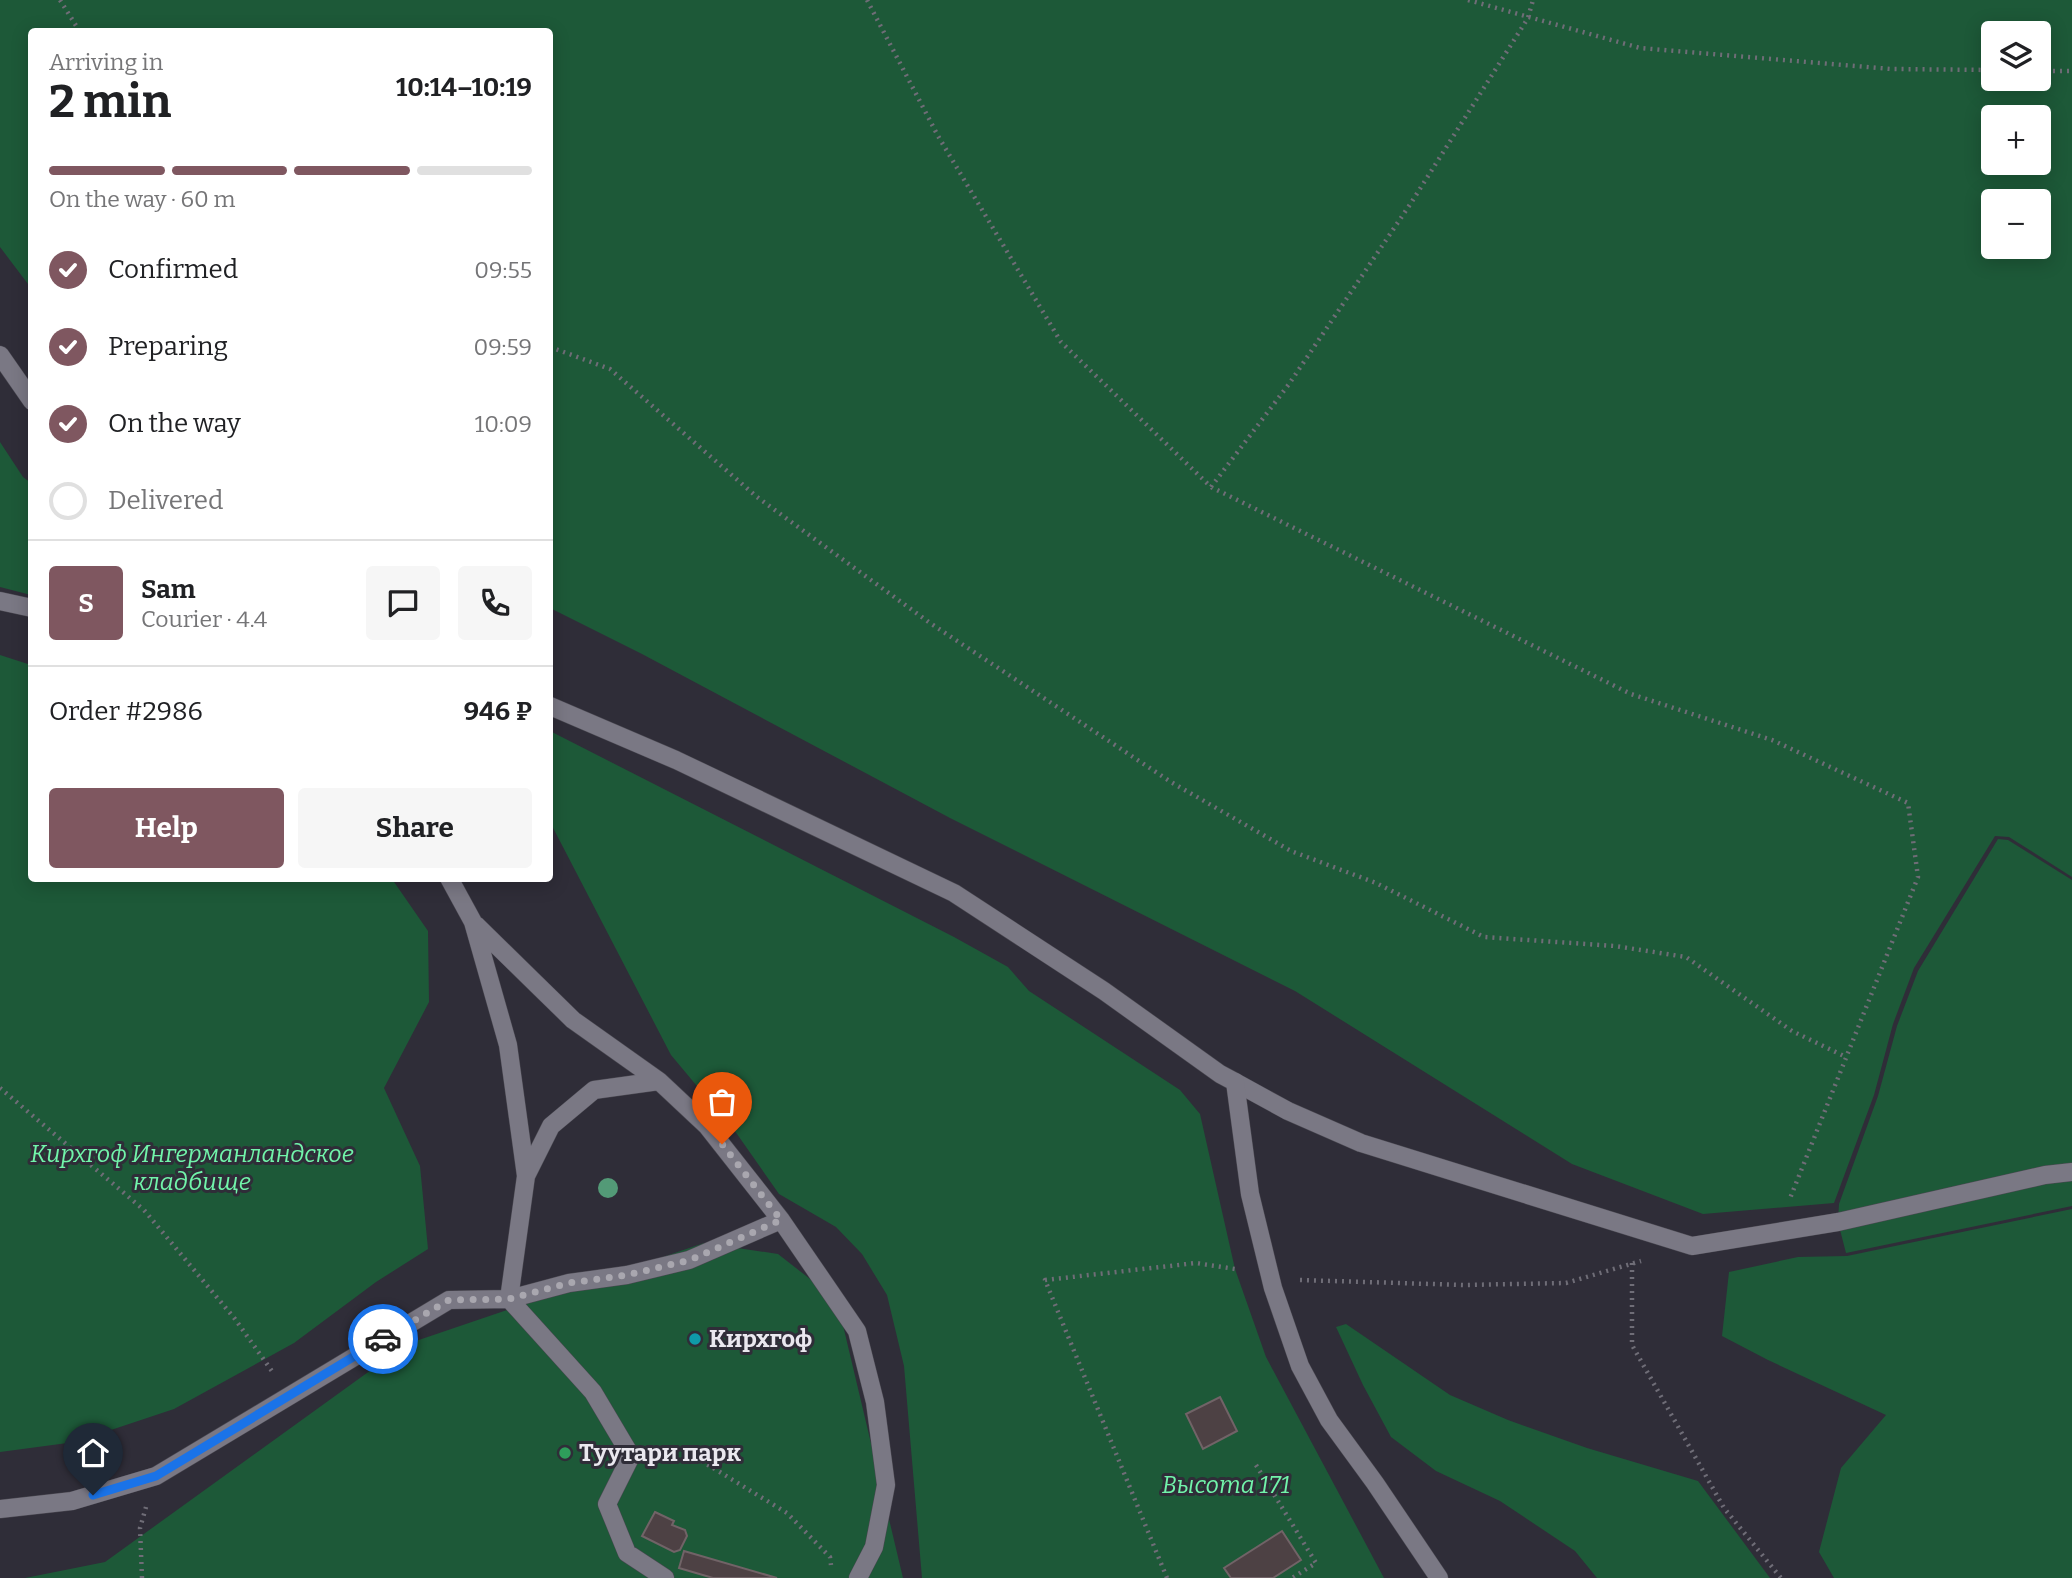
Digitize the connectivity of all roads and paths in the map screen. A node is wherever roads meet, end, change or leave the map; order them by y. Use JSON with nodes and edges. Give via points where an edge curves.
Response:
{"nodes":[{"id":1,"x":60,"y":0,"type":"edge"},
{"id":2,"x":867,"y":0,"type":"edge"},
{"id":3,"x":1468,"y":0,"type":"edge"},
{"id":4,"x":1533,"y":0,"type":"edge"},
{"id":5,"x":1528,"y":18,"type":"junction"},
{"id":6,"x":78,"y":28,"type":"edge"},
{"id":7,"x":1981,"y":70,"type":"edge"},
{"id":8,"x":2051,"y":71,"type":"edge"},
{"id":9,"x":2072,"y":71,"type":"edge"},
{"id":10,"x":553,"y":348,"type":"edge"},
{"id":11,"x":0,"y":355,"type":"edge"},
{"id":12,"x":28,"y":395,"type":"edge"},
{"id":13,"x":1212,"y":487,"type":"junction"},
{"id":14,"x":0,"y":601,"type":"edge"},
{"id":15,"x":28,"y":607,"type":"edge"},
{"id":16,"x":553,"y":707,"type":"edge"},
{"id":17,"x":451,"y":882,"type":"edge"},
{"id":18,"x":473,"y":922,"type":"junction"},
{"id":19,"x":1846,"y":1057,"type":"junction"},
{"id":20,"x":659,"y":1081,"type":"junction"},
{"id":21,"x":1235,"y":1082,"type":"junction"},
{"id":22,"x":0,"y":1088,"type":"edge"},
{"id":23,"x":2072,"y":1171,"type":"edge"},
{"id":24,"x":526,"y":1176,"type":"junction"},
{"id":25,"x":781,"y":1220,"type":"junction"},
{"id":26,"x":1632,"y":1227,"type":"junction"},
{"id":27,"x":1777,"y":1232,"type":"junction"},
{"id":28,"x":1642,"y":1261,"type":"dead end"},
{"id":29,"x":1235,"y":1269,"type":"dead end"},
{"id":30,"x":1270,"y":1279,"type":"junction"},
{"id":31,"x":509,"y":1299,"type":"junction"},
{"id":32,"x":288,"y":1395,"type":"junction"},
{"id":33,"x":631,"y":1457,"type":"junction"},
{"id":34,"x":1256,"y":1465,"type":"dead end"},
{"id":35,"x":156,"y":1476,"type":"junction"},
{"id":36,"x":0,"y":1509,"type":"edge"},
{"id":37,"x":832,"y":1567,"type":"dead end"},
{"id":38,"x":142,"y":1578,"type":"edge"},
{"id":39,"x":665,"y":1578,"type":"edge"},
{"id":40,"x":858,"y":1578,"type":"edge"},
{"id":41,"x":1167,"y":1578,"type":"edge"},
{"id":42,"x":1292,"y":1578,"type":"edge"},
{"id":43,"x":1439,"y":1578,"type":"edge"},
{"id":44,"x":1781,"y":1578,"type":"edge"}],
"edges":[{"from":1,"to":6,"type":"path"},
{"from":2,"to":13,"type":"path","via":[[938,135],[1061,342]]},
{"from":3,"to":5,"type":"path"},
{"from":4,"to":5,"type":"path"},
{"from":5,"to":7,"type":"path","via":[[1640,48],[1891,69]]},
{"from":5,"to":13,"type":"path","via":[[1297,373]]},
{"from":8,"to":9,"type":"path"},
{"from":10,"to":19,"type":"path","via":[[610,369],[757,497],[930,623],[1171,782],[1291,852],[1377,883],[1484,937],[1615,946],[1686,957],[1792,1031]]},
{"from":11,"to":12,"type":"street"},
{"from":13,"to":19,"type":"path","via":[[1631,694],[1772,740],[1908,803],[1918,877]]},
{"from":14,"to":15,"type":"street"},
{"from":16,"to":21,"type":"street","via":[[676,760],[954,892]]},
{"from":17,"to":18,"type":"street"},
{"from":18,"to":20,"type":"street","via":[[573,1020]]},
{"from":18,"to":24,"type":"street","via":[[508,1045]]},
{"from":19,"to":27,"type":"path"},
{"from":20,"to":24,"type":"street","via":[[594,1090],[551,1126]]},
{"from":20,"to":25,"type":"street","via":[[707,1126]]},
{"from":21,"to":26,"type":"street","via":[[1361,1143]]},
{"from":21,"to":30,"type":"street","via":[[1250,1194]]},
{"from":22,"to":32,"type":"path","via":[[144,1210],[235,1319]]},
{"from":23,"to":27,"type":"street"},
{"from":24,"to":31,"type":"street"},
{"from":25,"to":31,"type":"street","via":[[690,1260]]},
{"from":25,"to":40,"type":"street","via":[[857,1331],[875,1402],[886,1485],[874,1547]]},
{"from":26,"to":27,"type":"street","via":[[1692,1246]]},
{"from":26,"to":44,"type":"path","via":[[1632,1345],[1724,1508]]},
{"from":28,"to":30,"type":"path","via":[[1566,1283]]},
{"from":29,"to":41,"type":"path","via":[[1196,1263],[1045,1280]]},
{"from":30,"to":43,"type":"street","via":[[1300,1366],[1329,1420]]},
{"from":31,"to":32,"type":"street","via":[[449,1300]]},
{"from":31,"to":33,"type":"street","via":[[593,1392]]},
{"from":32,"to":35,"type":"street"},
{"from":33,"to":37,"type":"path","via":[[682,1449],[787,1513],[830,1557]]},
{"from":33,"to":39,"type":"street","via":[[607,1504],[627,1553]]},
{"from":34,"to":42,"type":"path","via":[[1316,1563]]},
{"from":35,"to":36,"type":"street","via":[[72,1501]]},
{"from":35,"to":38,"type":"path","via":[[140,1528]]}]}
